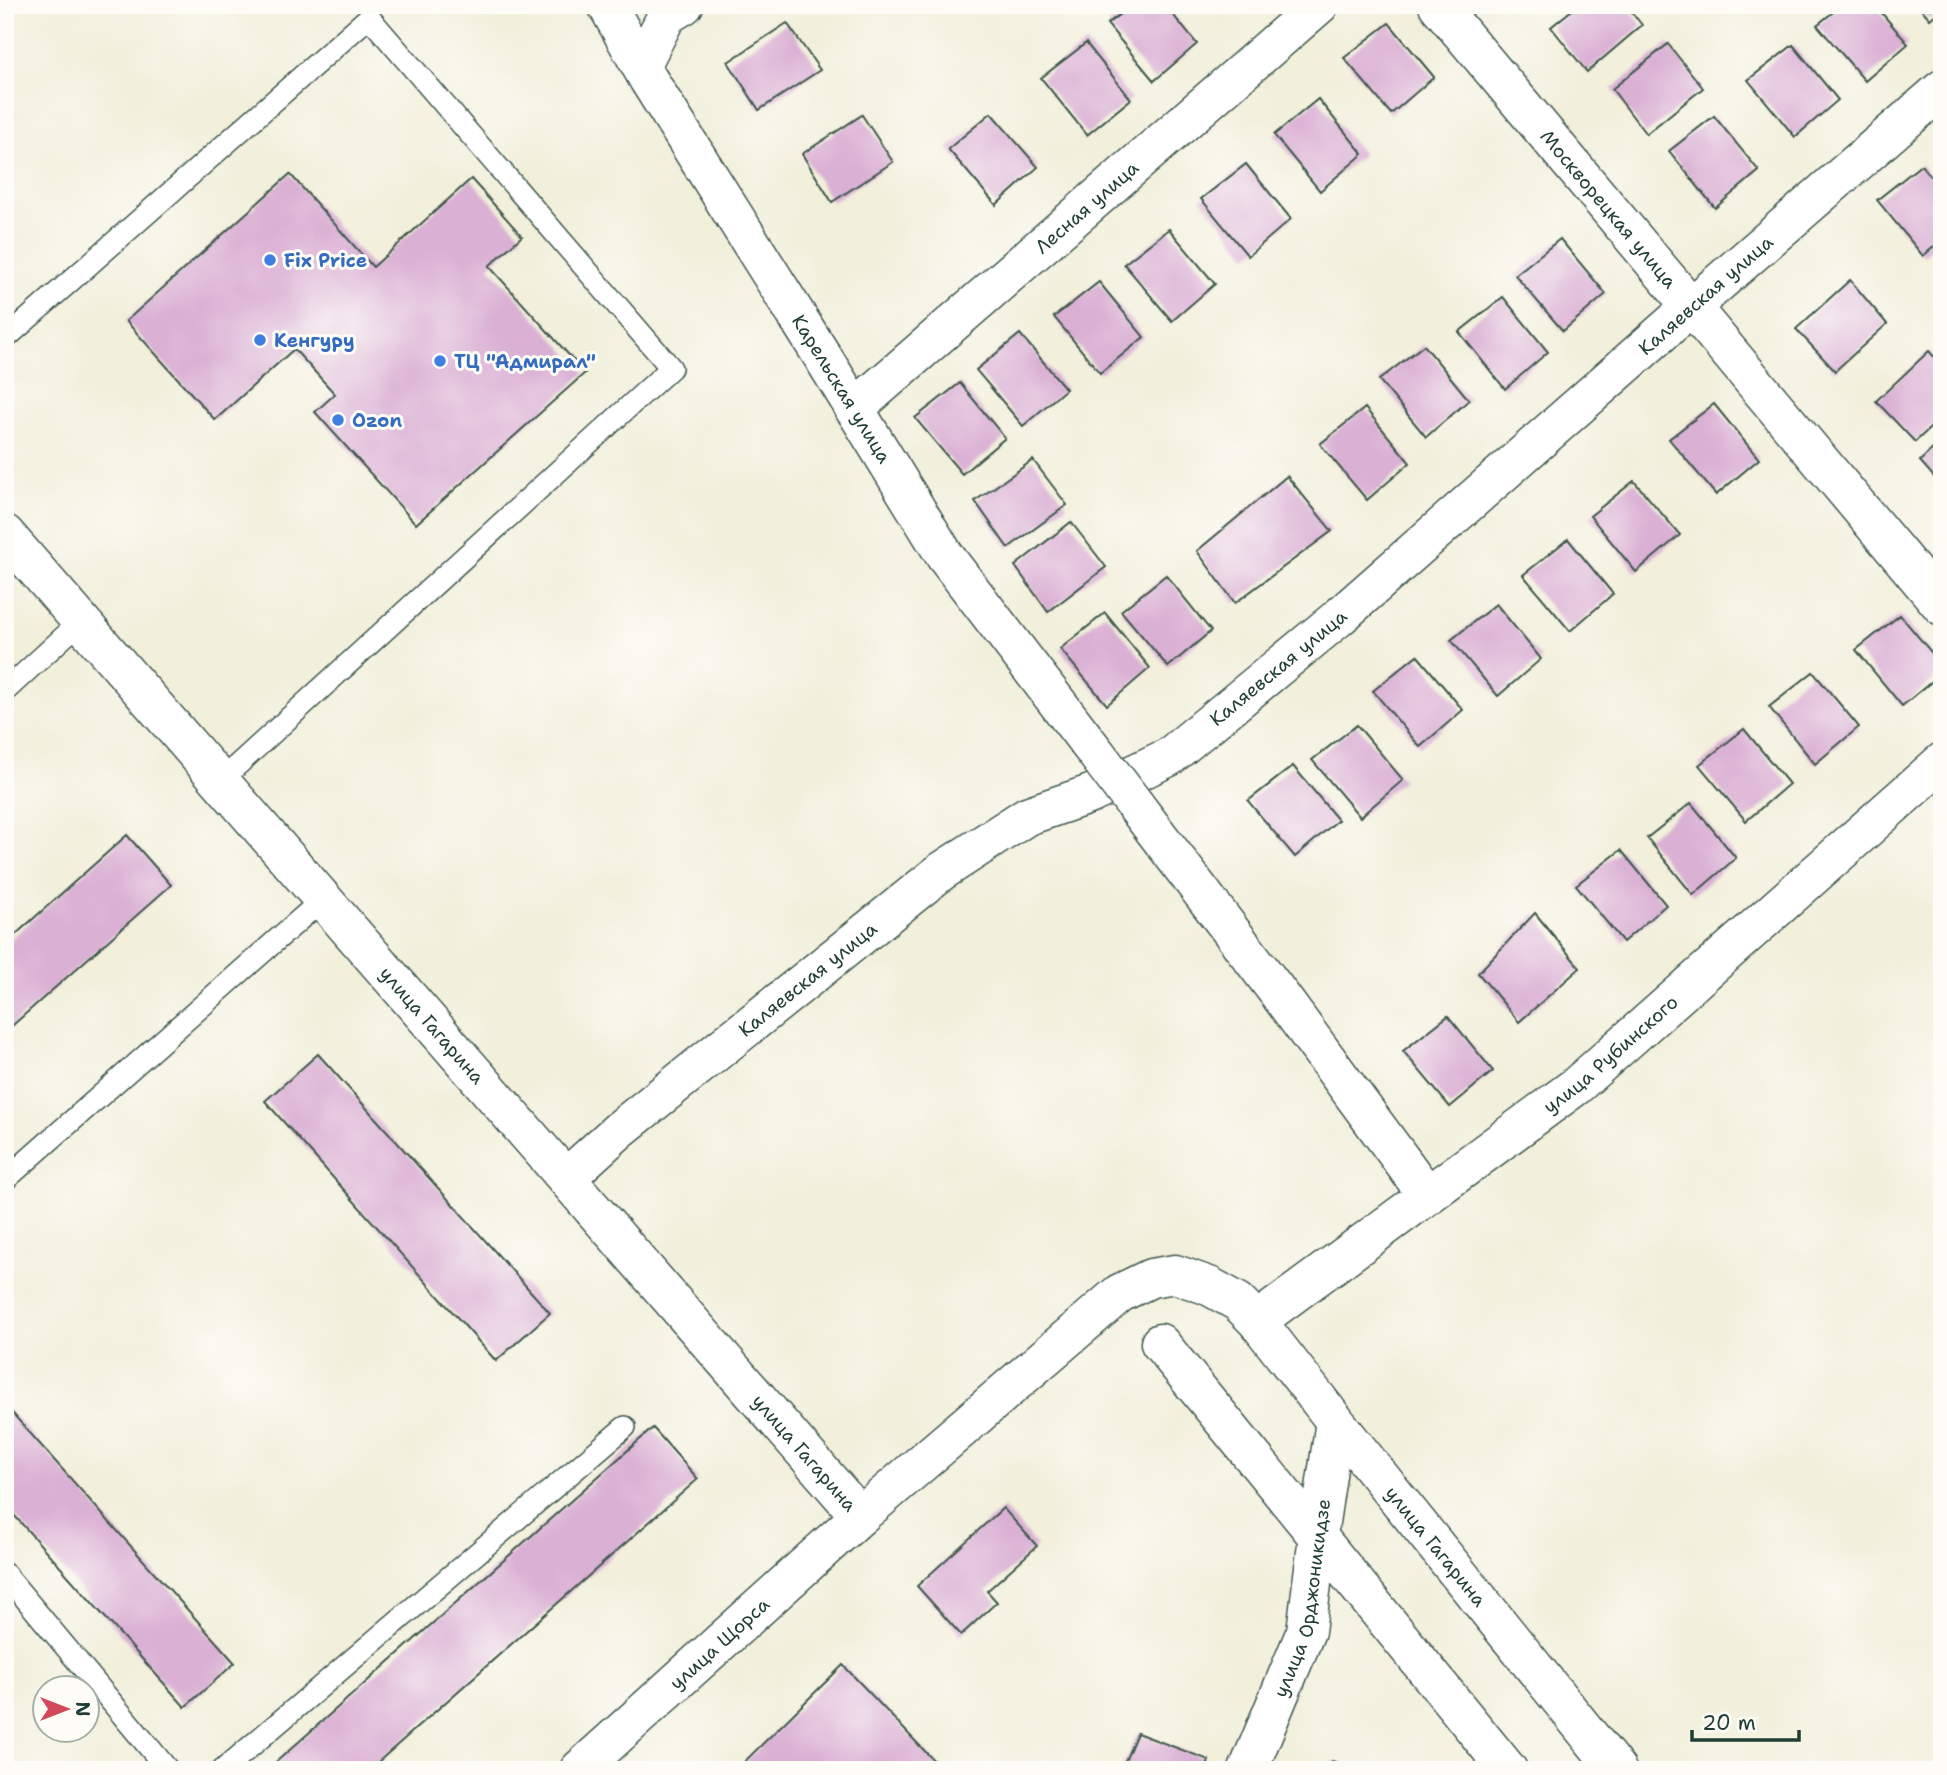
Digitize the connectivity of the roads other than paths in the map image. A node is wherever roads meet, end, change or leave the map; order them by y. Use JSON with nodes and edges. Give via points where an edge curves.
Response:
{"nodes":[{"id":1,"x":607,"y":5,"type":"edge"},
{"id":2,"x":684,"y":5,"type":"edge"},
{"id":3,"x":1318,"y":5,"type":"edge"},
{"id":4,"x":1438,"y":5,"type":"edge"},
{"id":5,"x":640,"y":66,"type":"junction"},
{"id":6,"x":1942,"y":89,"type":"edge"},
{"id":7,"x":1692,"y":307,"type":"junction"},
{"id":8,"x":5,"y":339,"type":"edge"},
{"id":9,"x":854,"y":409,"type":"junction"},
{"id":10,"x":5,"y":534,"type":"edge"},
{"id":11,"x":1942,"y":606,"type":"edge"},
{"id":12,"x":81,"y":621,"type":"junction"},
{"id":13,"x":5,"y":691,"type":"edge"},
{"id":14,"x":1942,"y":762,"type":"edge"},
{"id":15,"x":220,"y":781,"type":"junction"},
{"id":16,"x":323,"y":898,"type":"junction"},
{"id":17,"x":566,"y":1178,"type":"junction"},
{"id":18,"x":5,"y":1180,"type":"edge"},
{"id":19,"x":1427,"y":1195,"type":"junction"},
{"id":20,"x":1257,"y":1321,"type":"junction"},
{"id":21,"x":1160,"y":1343,"type":"dead end"},
{"id":22,"x":1335,"y":1421,"type":"junction"},
{"id":23,"x":625,"y":1427,"type":"dead end"},
{"id":24,"x":860,"y":1516,"type":"junction"},
{"id":25,"x":1318,"y":1536,"type":"junction"},
{"id":26,"x":5,"y":1574,"type":"edge"},
{"id":27,"x":1604,"y":1765,"type":"edge"},
{"id":28,"x":168,"y":1770,"type":"edge"},
{"id":29,"x":223,"y":1770,"type":"edge"},
{"id":30,"x":579,"y":1770,"type":"edge"},
{"id":31,"x":1248,"y":1770,"type":"edge"},
{"id":32,"x":1508,"y":1770,"type":"edge"}],
"edges":[{"from":1,"to":5,"type":"street","name":"Карельская улица"},
{"from":2,"to":5,"type":"street","via":[[667,15]]},
{"from":3,"to":9,"type":"street","name":"Лесная улица"},
{"from":4,"to":7,"type":"street","name":"Москворецкая улица"},
{"from":5,"to":9,"type":"street","name":"Карельская улица"},
{"from":6,"to":7,"type":"street","name":"Каляевская улица"},
{"from":7,"to":11,"type":"street","name":"Москворецкая улица"},
{"from":7,"to":17,"type":"street","name":"Каляевская улица","via":[[1338,618],[1169,757],[1091,794],[1027,816],[942,871],[619,1130]]},
{"from":8,"to":15,"type":"lane","via":[[369,17],[671,368]]},
{"from":9,"to":19,"type":"street","name":"Карельская улица","bridge":true,"via":[[945,556]]},
{"from":10,"to":12,"type":"street","name":"улица Гагарина"},
{"from":12,"to":13,"type":"lane"},
{"from":12,"to":15,"type":"street","name":"улица Гагарина"},
{"from":14,"to":19,"type":"street","name":"улица Рубинского","via":[[1576,1086]]},
{"from":15,"to":16,"type":"street","name":"улица Гагарина"},
{"from":16,"to":17,"type":"street","name":"улица Гагарина"},
{"from":16,"to":18,"type":"lane"},
{"from":17,"to":24,"type":"street","name":"улица Гагарина"},
{"from":19,"to":20,"type":"street","name":"улица Рубинского"},
{"from":20,"to":22,"type":"street","name":"улица Гагарина"},
{"from":20,"to":24,"type":"street","name":"улица Щорса","via":[[1229,1296],[1175,1274],[1151,1278],[1120,1293]]},
{"from":21,"to":25,"type":"street"},
{"from":22,"to":25,"type":"street","name":"улица Орджоникидзе"},
{"from":22,"to":27,"type":"street","name":"улица Гагарина"},
{"from":23,"to":29,"type":"lane"},
{"from":24,"to":30,"type":"street","name":"улица Щорса"},
{"from":25,"to":31,"type":"street","name":"улица Орджоникидзе","via":[[1306,1631]]},
{"from":25,"to":32,"type":"street"},
{"from":26,"to":28,"type":"lane"}]}
